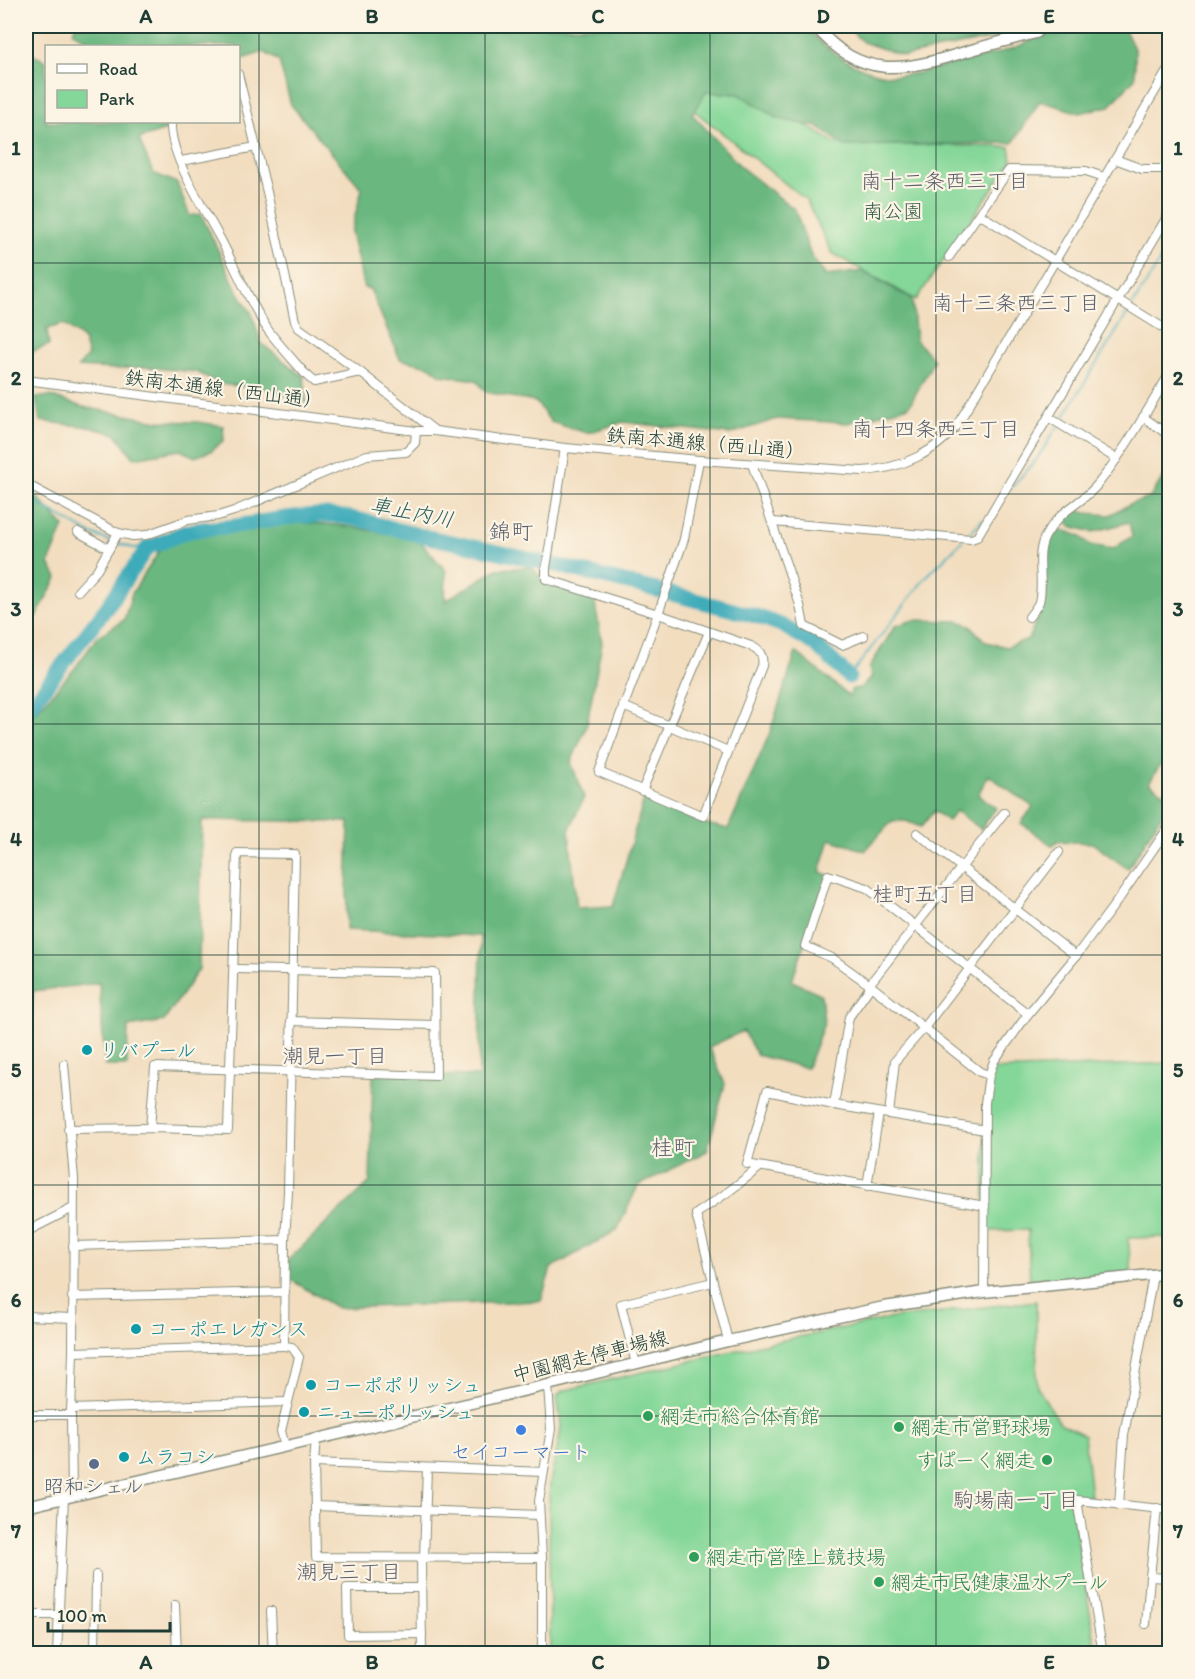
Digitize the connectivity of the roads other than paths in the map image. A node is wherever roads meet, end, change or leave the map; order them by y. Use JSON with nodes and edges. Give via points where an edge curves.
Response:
{"nodes":[{"id":1,"x":815,"y":26,"type":"edge"},
{"id":2,"x":1044,"y":26,"type":"edge"},
{"id":3,"x":1170,"y":66,"type":"edge"},
{"id":4,"x":240,"y":82,"type":"edge"},
{"id":5,"x":171,"y":123,"type":"edge"},
{"id":6,"x":256,"y":147,"type":"junction"},
{"id":7,"x":1115,"y":159,"type":"junction"},
{"id":8,"x":180,"y":161,"type":"junction"},
{"id":9,"x":1170,"y":169,"type":"edge"},
{"id":10,"x":1104,"y":177,"type":"junction"},
{"id":11,"x":1170,"y":212,"type":"edge"},
{"id":12,"x":979,"y":214,"type":"junction"},
{"id":13,"x":950,"y":257,"type":"dead end"},
{"id":14,"x":1055,"y":261,"type":"junction"},
{"id":15,"x":1117,"y":299,"type":"junction"},
{"id":16,"x":1170,"y":332,"type":"edge"},
{"id":17,"x":360,"y":372,"type":"junction"},
{"id":18,"x":1170,"y":373,"type":"edge"},
{"id":19,"x":26,"y":381,"type":"edge"},
{"id":20,"x":1048,"y":417,"type":"junction"},
{"id":21,"x":1143,"y":417,"type":"junction"},
{"id":22,"x":416,"y":431,"type":"junction"},
{"id":23,"x":435,"y":431,"type":"junction"},
{"id":24,"x":1170,"y":436,"type":"edge"},
{"id":25,"x":565,"y":447,"type":"junction"},
{"id":26,"x":1117,"y":459,"type":"junction"},
{"id":27,"x":699,"y":460,"type":"junction"},
{"id":28,"x":752,"y":464,"type":"junction"},
{"id":29,"x":26,"y":484,"type":"edge"},
{"id":30,"x":773,"y":522,"type":"junction"},
{"id":31,"x":78,"y":532,"type":"dead end"},
{"id":32,"x":116,"y":535,"type":"junction"},
{"id":33,"x":110,"y":548,"type":"junction"},
{"id":34,"x":78,"y":591,"type":"dead end"},
{"id":35,"x":658,"y":614,"type":"junction"},
{"id":36,"x":1029,"y":617,"type":"dead end"},
{"id":37,"x":710,"y":632,"type":"junction"},
{"id":38,"x":864,"y":636,"type":"dead end"},
{"id":39,"x":623,"y":706,"type":"junction"},
{"id":40,"x":670,"y":726,"type":"junction"},
{"id":41,"x":728,"y":751,"type":"junction"},
{"id":42,"x":642,"y":791,"type":"junction"},
{"id":43,"x":1004,"y":813,"type":"dead end"},
{"id":44,"x":1170,"y":825,"type":"edge"},
{"id":45,"x":917,"y":833,"type":"dead end"},
{"id":46,"x":1059,"y":852,"type":"dead end"},
{"id":47,"x":962,"y":867,"type":"junction"},
{"id":48,"x":1015,"y":909,"type":"junction"},
{"id":49,"x":915,"y":925,"type":"junction"},
{"id":50,"x":1076,"y":956,"type":"junction"},
{"id":51,"x":969,"y":967,"type":"junction"},
{"id":52,"x":234,"y":969,"type":"junction"},
{"id":53,"x":293,"y":970,"type":"junction"},
{"id":54,"x":870,"y":985,"type":"junction"},
{"id":55,"x":1028,"y":1014,"type":"junction"},
{"id":56,"x":291,"y":1021,"type":"junction"},
{"id":57,"x":435,"y":1025,"type":"junction"},
{"id":58,"x":924,"y":1028,"type":"junction"},
{"id":59,"x":64,"y":1064,"type":"dead end"},
{"id":60,"x":231,"y":1070,"type":"junction"},
{"id":61,"x":290,"y":1072,"type":"junction"},
{"id":62,"x":989,"y":1076,"type":"junction"},
{"id":63,"x":834,"y":1105,"type":"junction"},
{"id":64,"x":879,"y":1113,"type":"junction"},
{"id":65,"x":889,"y":1114,"type":"junction"},
{"id":66,"x":150,"y":1128,"type":"junction"},
{"id":67,"x":68,"y":1129,"type":"junction"},
{"id":68,"x":986,"y":1130,"type":"junction"},
{"id":69,"x":760,"y":1167,"type":"junction"},
{"id":70,"x":867,"y":1186,"type":"junction"},
{"id":71,"x":985,"y":1206,"type":"junction"},
{"id":72,"x":73,"y":1208,"type":"junction"},
{"id":73,"x":26,"y":1232,"type":"edge"},
{"id":74,"x":285,"y":1240,"type":"junction"},
{"id":75,"x":73,"y":1246,"type":"junction"},
{"id":76,"x":1170,"y":1273,"type":"edge"},
{"id":77,"x":1153,"y":1275,"type":"junction"},
{"id":78,"x":712,"y":1282,"type":"junction"},
{"id":79,"x":285,"y":1292,"type":"junction"},
{"id":80,"x":984,"y":1292,"type":"junction"},
{"id":81,"x":72,"y":1297,"type":"junction"},
{"id":82,"x":26,"y":1316,"type":"edge"},
{"id":83,"x":72,"y":1318,"type":"junction"},
{"id":84,"x":728,"y":1341,"type":"junction"},
{"id":85,"x":284,"y":1346,"type":"junction"},
{"id":86,"x":73,"y":1352,"type":"junction"},
{"id":87,"x":636,"y":1364,"type":"junction"},
{"id":88,"x":548,"y":1385,"type":"junction"},
{"id":89,"x":287,"y":1402,"type":"junction"},
{"id":90,"x":71,"y":1412,"type":"junction"},
{"id":91,"x":26,"y":1414,"type":"edge"},
{"id":92,"x":316,"y":1438,"type":"junction"},
{"id":93,"x":285,"y":1446,"type":"junction"},
{"id":94,"x":314,"y":1463,"type":"junction"},
{"id":95,"x":427,"y":1468,"type":"junction"},
{"id":96,"x":543,"y":1472,"type":"junction"},
{"id":97,"x":68,"y":1497,"type":"junction"},
{"id":98,"x":1119,"y":1505,"type":"junction"},
{"id":99,"x":315,"y":1506,"type":"junction"},
{"id":100,"x":26,"y":1507,"type":"edge"},
{"id":101,"x":1157,"y":1508,"type":"junction"},
{"id":102,"x":1170,"y":1510,"type":"edge"},
{"id":103,"x":425,"y":1511,"type":"junction"},
{"id":104,"x":540,"y":1515,"type":"junction"},
{"id":105,"x":422,"y":1558,"type":"junction"},
{"id":106,"x":542,"y":1558,"type":"junction"},
{"id":107,"x":96,"y":1575,"type":"dead end"},
{"id":108,"x":1150,"y":1577,"type":"junction"},
{"id":109,"x":1170,"y":1578,"type":"edge"},
{"id":110,"x":421,"y":1588,"type":"junction"},
{"id":111,"x":174,"y":1605,"type":"dead end"},
{"id":112,"x":271,"y":1611,"type":"dead end"},
{"id":113,"x":26,"y":1615,"type":"edge"},
{"id":114,"x":58,"y":1615,"type":"junction"},
{"id":115,"x":1146,"y":1624,"type":"dead end"},
{"id":116,"x":422,"y":1634,"type":"junction"},
{"id":117,"x":57,"y":1653,"type":"edge"},
{"id":118,"x":95,"y":1653,"type":"edge"},
{"id":119,"x":177,"y":1653,"type":"edge"},
{"id":120,"x":273,"y":1653,"type":"edge"},
{"id":121,"x":423,"y":1653,"type":"edge"},
{"id":122,"x":542,"y":1653,"type":"edge"},
{"id":123,"x":1103,"y":1653,"type":"edge"}],
"edges":[{"from":1,"to":2,"type":"main road","via":[[846,54],[870,65],[907,68],[1036,33]]},
{"from":3,"to":7,"type":"street","name":"鉄南本通線（西山通）"},
{"from":4,"to":6,"type":"street"},
{"from":5,"to":8,"type":"street"},
{"from":6,"to":8,"type":"street"},
{"from":6,"to":17,"type":"street","via":[[295,321],[299,328]]},
{"from":7,"to":9,"type":"street","via":[[1142,170]]},
{"from":7,"to":10,"type":"street","name":"鉄南本通線（西山通）"},
{"from":8,"to":17,"type":"street","via":[[268,330],[310,380],[317,382]]},
{"from":10,"to":12,"type":"street","via":[[1086,171],[1009,170]]},
{"from":10,"to":14,"type":"street","name":"鉄南本通線（西山通）"},
{"from":11,"to":15,"type":"street"},
{"from":12,"to":13,"type":"street"},
{"from":12,"to":14,"type":"street"},
{"from":14,"to":15,"type":"street"},
{"from":14,"to":28,"type":"street","name":"鉄南本通線（西山通）","via":[[965,412],[932,448],[884,469]]},
{"from":15,"to":16,"type":"street"},
{"from":15,"to":20,"type":"street"},
{"from":17,"to":23,"type":"street"},
{"from":18,"to":21,"type":"street"},
{"from":19,"to":22,"type":"street","name":"鉄南本通線（西山通）"},
{"from":20,"to":26,"type":"street"},
{"from":20,"to":30,"type":"street","via":[[977,537]]},
{"from":21,"to":24,"type":"street"},
{"from":21,"to":26,"type":"street"},
{"from":22,"to":23,"type":"street","name":"鉄南本通線（西山通）"},
{"from":22,"to":32,"type":"street","via":[[415,443],[406,452],[367,455],[218,516],[188,520],[146,535]]},
{"from":23,"to":25,"type":"street","name":"鉄南本通線（西山通）"},
{"from":25,"to":27,"type":"street","name":"鉄南本通線（西山通）"},
{"from":25,"to":35,"type":"street","via":[[546,579]]},
{"from":26,"to":36,"type":"street","via":[[1094,489],[1053,522],[1044,538],[1038,604]]},
{"from":27,"to":28,"type":"street","name":"鉄南本通線（西山通）"},
{"from":27,"to":35,"type":"street","via":[[684,539]]},
{"from":28,"to":30,"type":"street"},
{"from":29,"to":32,"type":"street"},
{"from":30,"to":38,"type":"street","via":[[804,627],[842,645]]},
{"from":31,"to":33,"type":"street"},
{"from":32,"to":33,"type":"street"},
{"from":33,"to":34,"type":"street"},
{"from":35,"to":37,"type":"street"},
{"from":35,"to":39,"type":"street"},
{"from":37,"to":40,"type":"street"},
{"from":37,"to":41,"type":"street","via":[[756,648],[763,660]]},
{"from":39,"to":40,"type":"street"},
{"from":39,"to":42,"type":"street","via":[[598,772]]},
{"from":40,"to":41,"type":"street"},
{"from":40,"to":42,"type":"street"},
{"from":41,"to":42,"type":"street","via":[[703,816]]},
{"from":43,"to":47,"type":"street"},
{"from":44,"to":50,"type":"street"},
{"from":45,"to":47,"type":"street"},
{"from":46,"to":48,"type":"street"},
{"from":47,"to":48,"type":"street"},
{"from":47,"to":49,"type":"street"},
{"from":48,"to":50,"type":"street"},
{"from":48,"to":51,"type":"street"},
{"from":49,"to":51,"type":"street"},
{"from":49,"to":54,"type":"street"},
{"from":49,"to":54,"type":"street","via":[[867,888],[828,875],[805,946],[832,958]]},
{"from":50,"to":55,"type":"street"},
{"from":51,"to":55,"type":"street"},
{"from":51,"to":58,"type":"street"},
{"from":52,"to":53,"type":"street"},
{"from":52,"to":53,"type":"street","via":[[237,852],[295,854]]},
{"from":52,"to":60,"type":"street"},
{"from":53,"to":56,"type":"street"},
{"from":53,"to":57,"type":"street","via":[[435,973]]},
{"from":54,"to":58,"type":"street"},
{"from":54,"to":63,"type":"street","via":[[849,1017]]},
{"from":55,"to":62,"type":"street","via":[[994,1060]]},
{"from":56,"to":57,"type":"street"},
{"from":56,"to":61,"type":"street"},
{"from":57,"to":61,"type":"street","via":[[436,1076]]},
{"from":58,"to":62,"type":"street"},
{"from":58,"to":65,"type":"street","via":[[895,1061]]},
{"from":59,"to":67,"type":"street"},
{"from":60,"to":61,"type":"street"},
{"from":60,"to":66,"type":"street","via":[[155,1067]]},
{"from":60,"to":66,"type":"street","via":[[228,1130]]},
{"from":61,"to":74,"type":"street"},
{"from":62,"to":68,"type":"street"},
{"from":63,"to":64,"type":"street"},
{"from":63,"to":69,"type":"street","via":[[767,1091],[747,1164]]},
{"from":64,"to":65,"type":"street"},
{"from":64,"to":70,"type":"street"},
{"from":65,"to":68,"type":"street"},
{"from":66,"to":67,"type":"street"},
{"from":67,"to":72,"type":"street"},
{"from":68,"to":71,"type":"street"},
{"from":69,"to":70,"type":"street"},
{"from":69,"to":78,"type":"street","via":[[696,1214]]},
{"from":70,"to":71,"type":"street"},
{"from":71,"to":80,"type":"street"},
{"from":72,"to":73,"type":"street"},
{"from":72,"to":75,"type":"street"},
{"from":74,"to":75,"type":"street"},
{"from":74,"to":79,"type":"street"},
{"from":75,"to":81,"type":"street"},
{"from":76,"to":77,"type":"main road","name":"中園網走停車場線"},
{"from":77,"to":80,"type":"main road","name":"中園網走停車場線"},
{"from":77,"to":98,"type":"street","via":[[1124,1435]]},
{"from":78,"to":84,"type":"street"},
{"from":78,"to":87,"type":"street","via":[[621,1304]]},
{"from":79,"to":81,"type":"street"},
{"from":79,"to":85,"type":"street"},
{"from":80,"to":84,"type":"main road","name":"中園網走停車場線","via":[[884,1307]]},
{"from":81,"to":83,"type":"street"},
{"from":82,"to":83,"type":"street"},
{"from":83,"to":86,"type":"street"},
{"from":84,"to":87,"type":"main road","name":"中園網走停車場線"},
{"from":85,"to":86,"type":"street"},
{"from":85,"to":89,"type":"street","via":[[292,1347],[299,1357]]},
{"from":86,"to":90,"type":"street"},
{"from":87,"to":88,"type":"main road","name":"中園網走停車場線"},
{"from":88,"to":92,"type":"main road","name":"中園網走停車場線"},
{"from":88,"to":96,"type":"street","via":[[551,1429]]},
{"from":89,"to":90,"type":"street"},
{"from":89,"to":93,"type":"street","via":[[280,1431]]},
{"from":90,"to":91,"type":"street"},
{"from":90,"to":97,"type":"street"},
{"from":92,"to":93,"type":"main road","name":"中園網走停車場線"},
{"from":92,"to":94,"type":"street"},
{"from":93,"to":97,"type":"main road","name":"中園網走停車場線"},
{"from":94,"to":95,"type":"street"},
{"from":94,"to":99,"type":"street"},
{"from":95,"to":96,"type":"street"},
{"from":95,"to":103,"type":"street"},
{"from":96,"to":104,"type":"street"},
{"from":97,"to":100,"type":"main road","name":"中園網走停車場線"},
{"from":97,"to":114,"type":"street"},
{"from":98,"to":101,"type":"street"},
{"from":98,"to":123,"type":"street","via":[[1077,1500]]},
{"from":99,"to":103,"type":"street"},
{"from":99,"to":105,"type":"street","via":[[316,1557]]},
{"from":101,"to":102,"type":"street"},
{"from":101,"to":108,"type":"street"},
{"from":103,"to":104,"type":"street"},
{"from":103,"to":105,"type":"street"},
{"from":104,"to":106,"type":"street"},
{"from":105,"to":106,"type":"street"},
{"from":105,"to":110,"type":"street"},
{"from":106,"to":122,"type":"street"},
{"from":107,"to":118,"type":"street"},
{"from":108,"to":109,"type":"street"},
{"from":108,"to":115,"type":"street"},
{"from":110,"to":116,"type":"street"},
{"from":110,"to":116,"type":"street","via":[[347,1588],[348,1635]]},
{"from":111,"to":119,"type":"street"},
{"from":112,"to":120,"type":"street"},
{"from":113,"to":114,"type":"street"},
{"from":114,"to":117,"type":"street"},
{"from":116,"to":121,"type":"street"}]}
